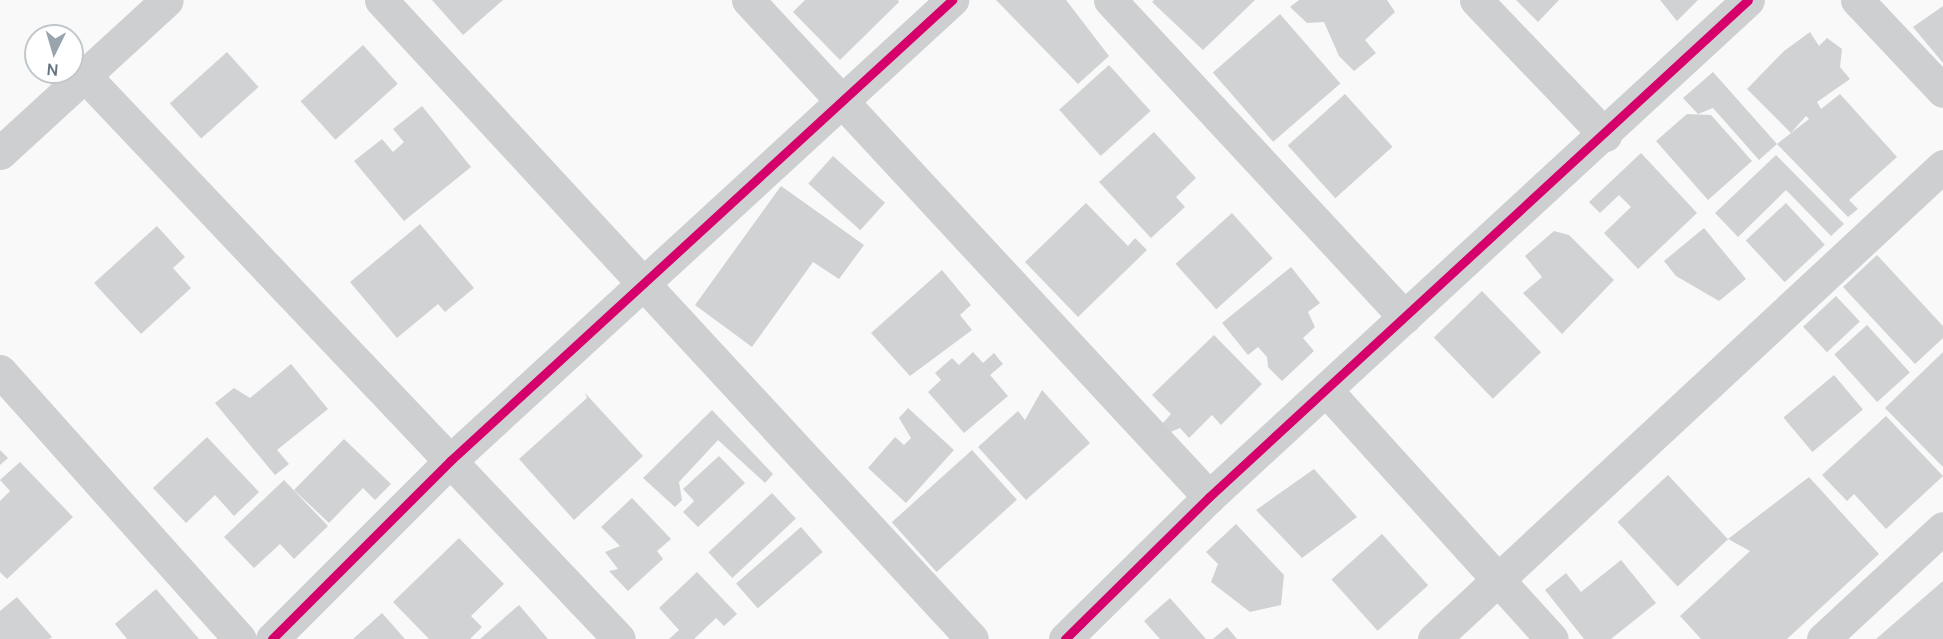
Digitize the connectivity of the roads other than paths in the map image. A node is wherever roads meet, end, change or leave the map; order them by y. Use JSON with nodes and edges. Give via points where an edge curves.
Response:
{"nodes":[{"id":1,"x":167,"y":0,"type":"edge"},
{"id":2,"x":381,"y":0,"type":"edge"},
{"id":3,"x":748,"y":0,"type":"edge"},
{"id":4,"x":952,"y":0,"type":"edge"},
{"id":5,"x":1110,"y":0,"type":"edge"},
{"id":6,"x":1476,"y":0,"type":"edge"},
{"id":7,"x":1748,"y":0,"type":"edge"},
{"id":8,"x":1857,"y":0,"type":"edge"},
{"id":9,"x":84,"y":75,"type":"joint"},
{"id":10,"x":74,"y":84,"type":"edge"},
{"id":11,"x":1943,"y":91,"type":"edge"},
{"id":12,"x":844,"y":101,"type":"junction"},
{"id":13,"x":1605,"y":135,"type":"junction"},
{"id":14,"x":0,"y":153,"type":"edge"},
{"id":15,"x":1943,"y":166,"type":"edge"},
{"id":16,"x":645,"y":286,"type":"junction"},
{"id":17,"x":1405,"y":317,"type":"junction"},
{"id":18,"x":0,"y":371,"type":"edge"},
{"id":19,"x":1326,"y":390,"type":"junction"},
{"id":20,"x":450,"y":461,"type":"junction"},
{"id":21,"x":1209,"y":497,"type":"junction"},
{"id":22,"x":1943,"y":528,"type":"edge"},
{"id":23,"x":1499,"y":579,"type":"junction"},
{"id":24,"x":1085,"y":633,"type":"edge"},
{"id":25,"x":1834,"y":635,"type":"edge"},
{"id":26,"x":240,"y":639,"type":"edge"},
{"id":27,"x":272,"y":639,"type":"edge"},
{"id":28,"x":619,"y":639,"type":"edge"},
{"id":29,"x":972,"y":639,"type":"edge"},
{"id":30,"x":1434,"y":639,"type":"edge"},
{"id":31,"x":1552,"y":639,"type":"edge"}],
"edges":[{"from":1,"to":9,"type":"street"},
{"from":2,"to":16,"type":"street"},
{"from":3,"to":12,"type":"street"},
{"from":4,"to":12,"type":"street"},
{"from":5,"to":17,"type":"street"},
{"from":6,"to":13,"type":"street"},
{"from":7,"to":13,"type":"street"},
{"from":8,"to":11,"type":"street"},
{"from":9,"to":20,"type":"street"},
{"from":10,"to":14,"type":"street"},
{"from":12,"to":16,"type":"street"},
{"from":12,"to":21,"type":"street"},
{"from":13,"to":17,"type":"street"},
{"from":15,"to":23,"type":"street"},
{"from":16,"to":20,"type":"street"},
{"from":16,"to":29,"type":"street"},
{"from":17,"to":19,"type":"street"},
{"from":18,"to":26,"type":"street"},
{"from":19,"to":21,"type":"street"},
{"from":19,"to":23,"type":"street"},
{"from":20,"to":27,"type":"street"},
{"from":20,"to":28,"type":"street"},
{"from":21,"to":24,"type":"street"},
{"from":22,"to":25,"type":"street"},
{"from":23,"to":30,"type":"street"},
{"from":23,"to":31,"type":"street"}]}
